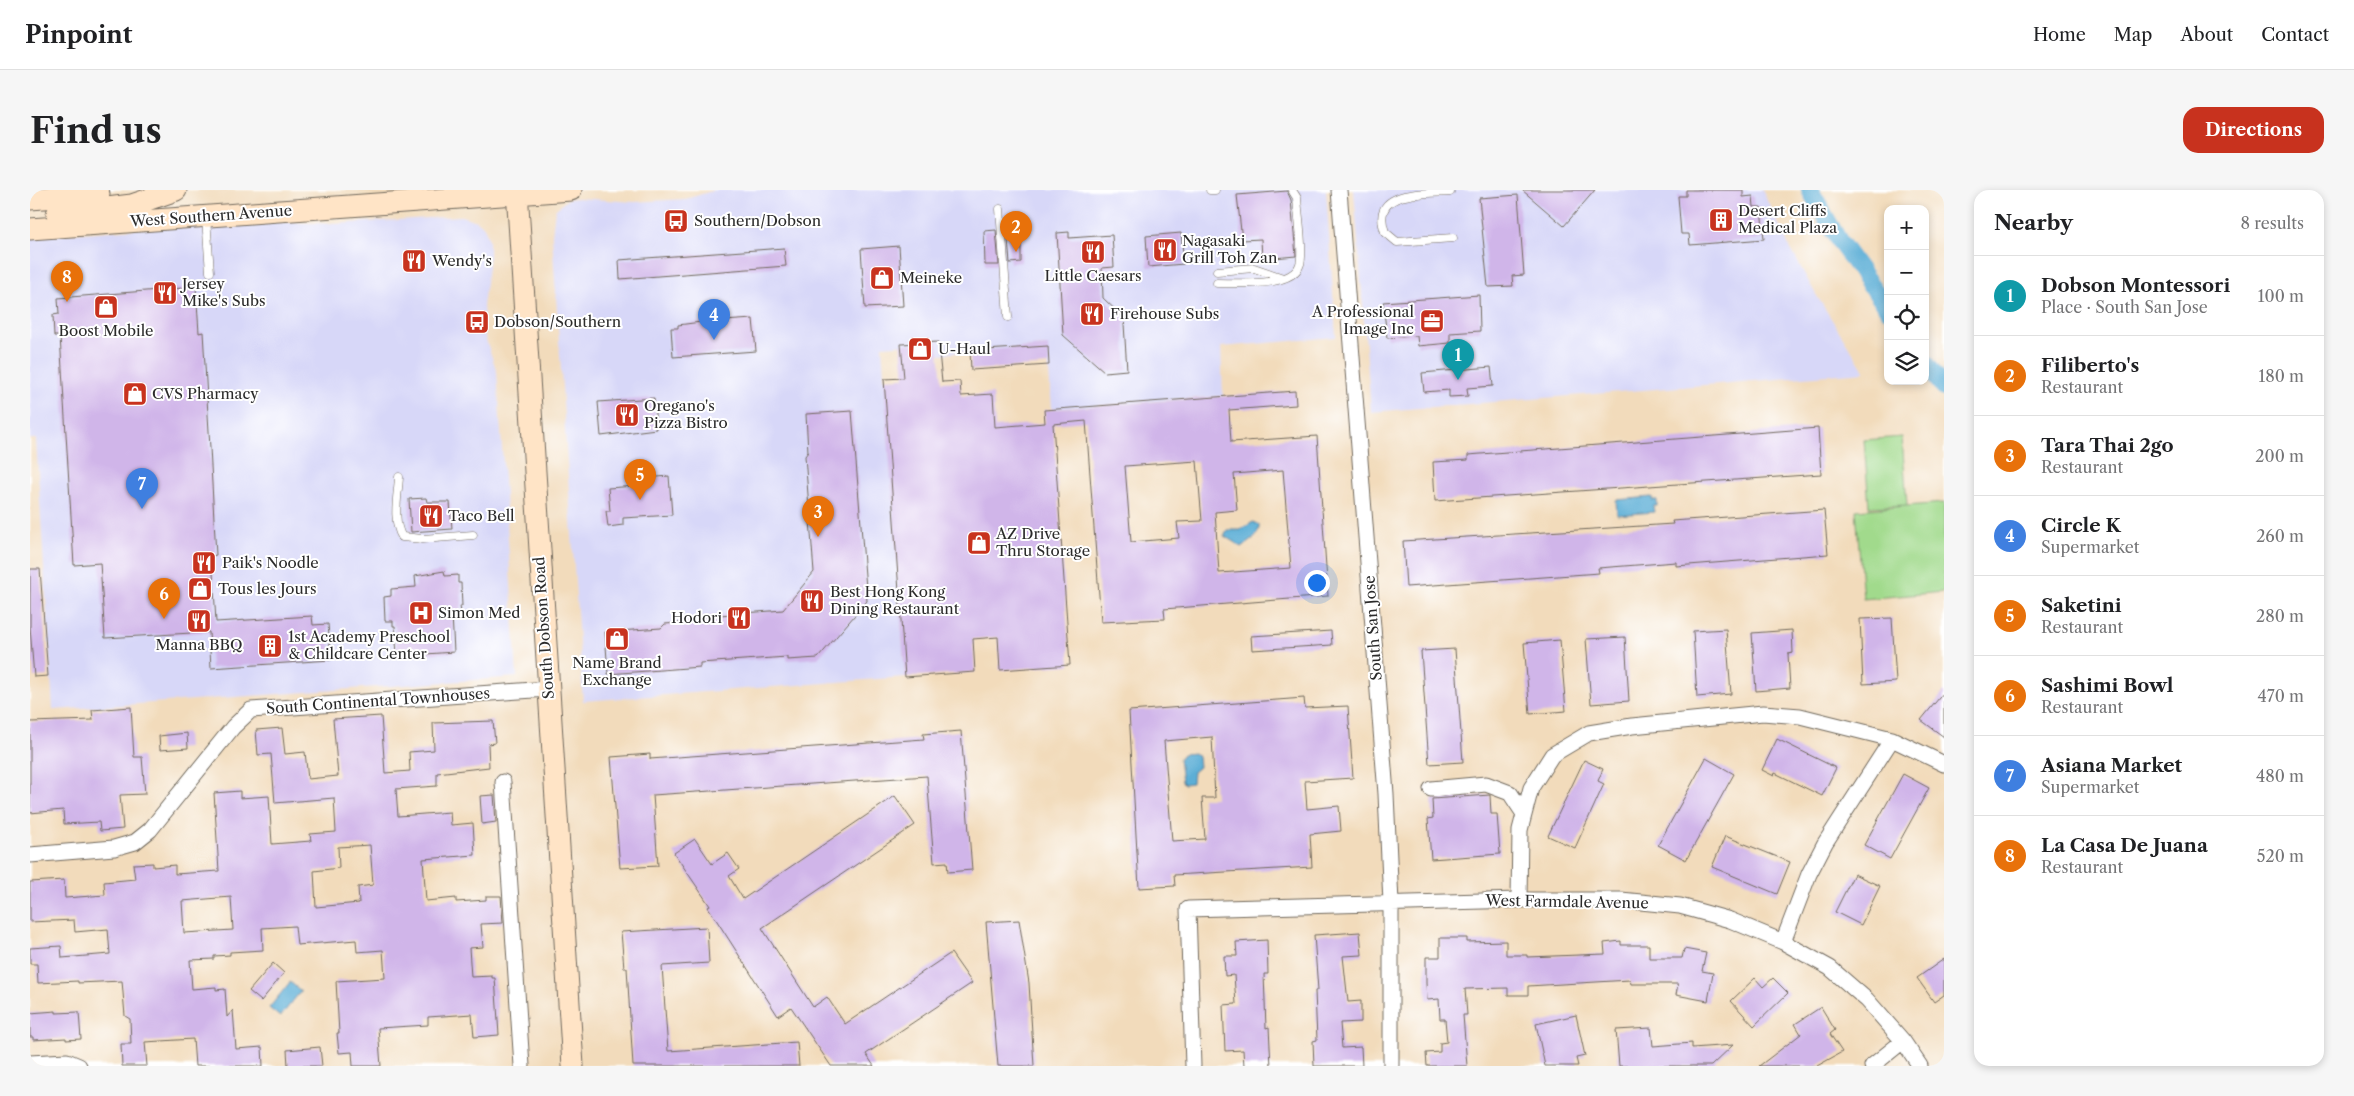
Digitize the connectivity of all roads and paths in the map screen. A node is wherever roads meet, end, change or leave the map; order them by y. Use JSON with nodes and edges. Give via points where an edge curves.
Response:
{"nodes":[{"id":1,"x":150,"y":190,"type":"edge"},
{"id":2,"x":176,"y":190,"type":"edge"},
{"id":3,"x":571,"y":190,"type":"edge"},
{"id":4,"x":1210,"y":190,"type":"edge"},
{"id":5,"x":1214,"y":190,"type":"edge"},
{"id":6,"x":1292,"y":190,"type":"edge"},
{"id":7,"x":1340,"y":190,"type":"edge"},
{"id":8,"x":517,"y":192,"type":"edge"},
{"id":9,"x":1450,"y":192,"type":"dead end"},
{"id":10,"x":30,"y":200,"type":"edge"},
{"id":11,"x":1000,"y":209,"type":"dead end"},
{"id":12,"x":206,"y":216,"type":"junction"},
{"id":13,"x":38,"y":228,"type":"edge"},
{"id":14,"x":1453,"y":238,"type":"dead end"},
{"id":15,"x":1216,"y":271,"type":"dead end"},
{"id":16,"x":210,"y":272,"type":"dead end"},
{"id":17,"x":1283,"y":278,"type":"junction"},
{"id":18,"x":1217,"y":283,"type":"dead end"},
{"id":19,"x":1008,"y":317,"type":"dead end"},
{"id":20,"x":399,"y":477,"type":"dead end"},
{"id":21,"x":473,"y":535,"type":"dead end"},
{"id":22,"x":548,"y":689,"type":"junction"},
{"id":23,"x":1892,"y":739,"type":"junction"},
{"id":24,"x":1944,"y":764,"type":"edge"},
{"id":25,"x":504,"y":782,"type":"dead end"},
{"id":26,"x":1431,"y":789,"type":"dead end"},
{"id":27,"x":1524,"y":814,"type":"junction"},
{"id":28,"x":30,"y":855,"type":"edge"},
{"id":29,"x":1519,"y":900,"type":"junction"},
{"id":30,"x":1391,"y":903,"type":"junction"},
{"id":31,"x":1783,"y":942,"type":"junction"},
{"id":32,"x":1904,"y":1041,"type":"junction"},
{"id":33,"x":30,"y":1063,"type":"edge"},
{"id":34,"x":79,"y":1066,"type":"edge"},
{"id":35,"x":522,"y":1066,"type":"edge"},
{"id":36,"x":572,"y":1066,"type":"edge"},
{"id":37,"x":1193,"y":1066,"type":"edge"},
{"id":38,"x":1391,"y":1066,"type":"edge"},
{"id":39,"x":1872,"y":1066,"type":"edge"},
{"id":40,"x":1920,"y":1066,"type":"edge"}],
"edges":[{"from":1,"to":10,"type":"main road","name":"West Southern Avenue"},
{"from":2,"to":13,"type":"main road","via":[[132,205],[63,212]]},
{"from":3,"to":8,"type":"main road","name":"West Southern Avenue"},
{"from":4,"to":5,"type":"lane"},
{"from":6,"to":17,"type":"lane","via":[[1297,198],[1301,264],[1295,273]]},
{"from":7,"to":30,"type":"street","name":"South San Jose"},
{"from":8,"to":12,"type":"main road","name":"West Southern Avenue"},
{"from":8,"to":22,"type":"main road","name":"South Dobson Road"},
{"from":9,"to":14,"type":"lane","via":[[1396,196],[1385,206],[1382,216],[1385,232],[1398,242]]},
{"from":11,"to":19,"type":"lane"},
{"from":12,"to":13,"type":"main road","name":"West Southern Avenue"},
{"from":12,"to":16,"type":"lane"},
{"from":15,"to":17,"type":"lane","via":[[1254,268]]},
{"from":17,"to":18,"type":"lane","via":[[1270,282]]},
{"from":20,"to":21,"type":"lane","via":[[397,518],[402,537],[423,539]]},
{"from":22,"to":28,"type":"street","name":"South Continental Townhouses","via":[[252,710],[233,727],[150,830],[135,842],[114,848]]},
{"from":22,"to":36,"type":"main road","name":"South Dobson Road"},
{"from":23,"to":24,"type":"street"},
{"from":23,"to":27,"type":"street","via":[[1800,716],[1763,713],[1589,733],[1552,755],[1530,788]]},
{"from":23,"to":31,"type":"street","via":[[1825,842]]},
{"from":25,"to":35,"type":"street"},
{"from":26,"to":27,"type":"street","via":[[1486,784],[1510,793]]},
{"from":27,"to":29,"type":"street","via":[[1520,830]]},
{"from":29,"to":30,"type":"street","name":"West Farmdale Avenue"},
{"from":29,"to":31,"type":"street","name":"West Farmdale Avenue","via":[[1621,900],[1680,906],[1730,920]]},
{"from":30,"to":37,"type":"street","name":"West Farmdale Avenue","via":[[1188,909]]},
{"from":30,"to":38,"type":"street","name":"South San Jose"},
{"from":31,"to":32,"type":"street","name":"West Farmdale Avenue","via":[[1830,968],[1867,1000]]},
{"from":32,"to":39,"type":"street"},
{"from":32,"to":40,"type":"street","name":"West Farmdale Avenue"},
{"from":33,"to":34,"type":"street","via":[[67,1061]]}]}
